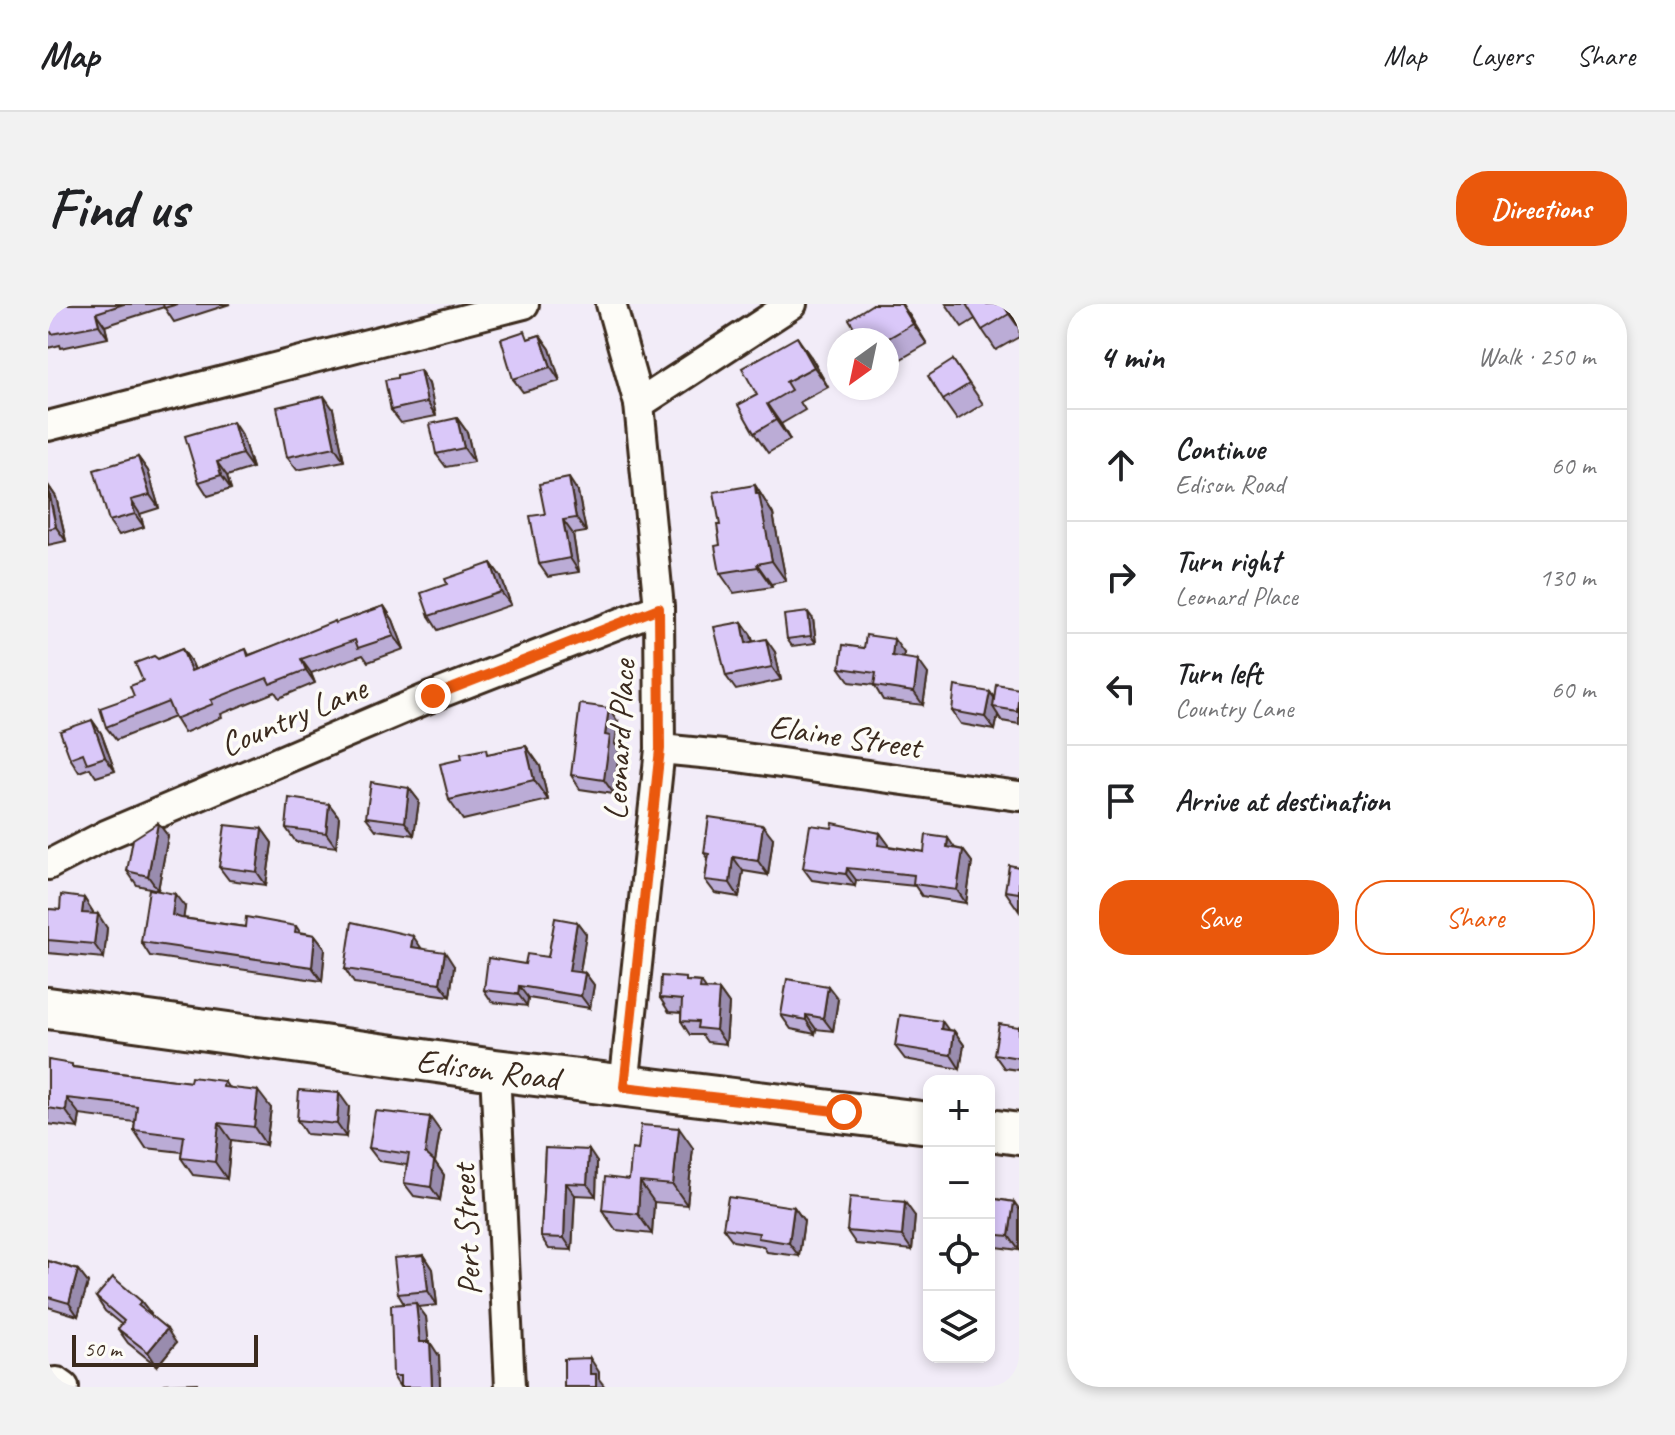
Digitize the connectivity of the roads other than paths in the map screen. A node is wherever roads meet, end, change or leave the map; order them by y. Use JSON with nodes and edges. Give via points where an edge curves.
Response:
{"nodes":[{"id":1,"x":524,"y":304,"type":"edge"},
{"id":2,"x":611,"y":304,"type":"edge"},
{"id":3,"x":792,"y":304,"type":"edge"},
{"id":4,"x":639,"y":404,"type":"junction"},
{"id":5,"x":48,"y":426,"type":"edge"},
{"id":6,"x":659,"y":608,"type":"junction"},
{"id":7,"x":660,"y":749,"type":"junction"},
{"id":8,"x":1019,"y":796,"type":"edge"},
{"id":9,"x":48,"y":865,"type":"edge"},
{"id":10,"x":48,"y":1008,"type":"edge"},
{"id":11,"x":495,"y":1070,"type":"junction"},
{"id":12,"x":624,"y":1087,"type":"junction"},
{"id":13,"x":923,"y":1122,"type":"edge"},
{"id":14,"x":995,"y":1131,"type":"edge"},
{"id":15,"x":1019,"y":1134,"type":"edge"},
{"id":16,"x":48,"y":1383,"type":"edge"},
{"id":17,"x":64,"y":1387,"type":"edge"},
{"id":18,"x":510,"y":1387,"type":"edge"}],
"edges":[{"from":1,"to":5,"type":"street"},
{"from":2,"to":4,"type":"street","name":"Leonard Place"},
{"from":3,"to":4,"type":"street"},
{"from":4,"to":6,"type":"street","name":"Leonard Place"},
{"from":6,"to":7,"type":"street","name":"Leonard Place"},
{"from":6,"to":9,"type":"street","name":"Country Lane","via":[[433,696],[106,835]]},
{"from":7,"to":8,"type":"street","name":"Elaine Street"},
{"from":7,"to":12,"type":"street","name":"Leonard Place"},
{"from":10,"to":11,"type":"street","name":"Edison Road"},
{"from":11,"to":12,"type":"street","name":"Edison Road"},
{"from":11,"to":18,"type":"street","name":"Pert Street"},
{"from":12,"to":13,"type":"street","name":"Edison Road"},
{"from":14,"to":15,"type":"street"},
{"from":16,"to":17,"type":"street"}]}
